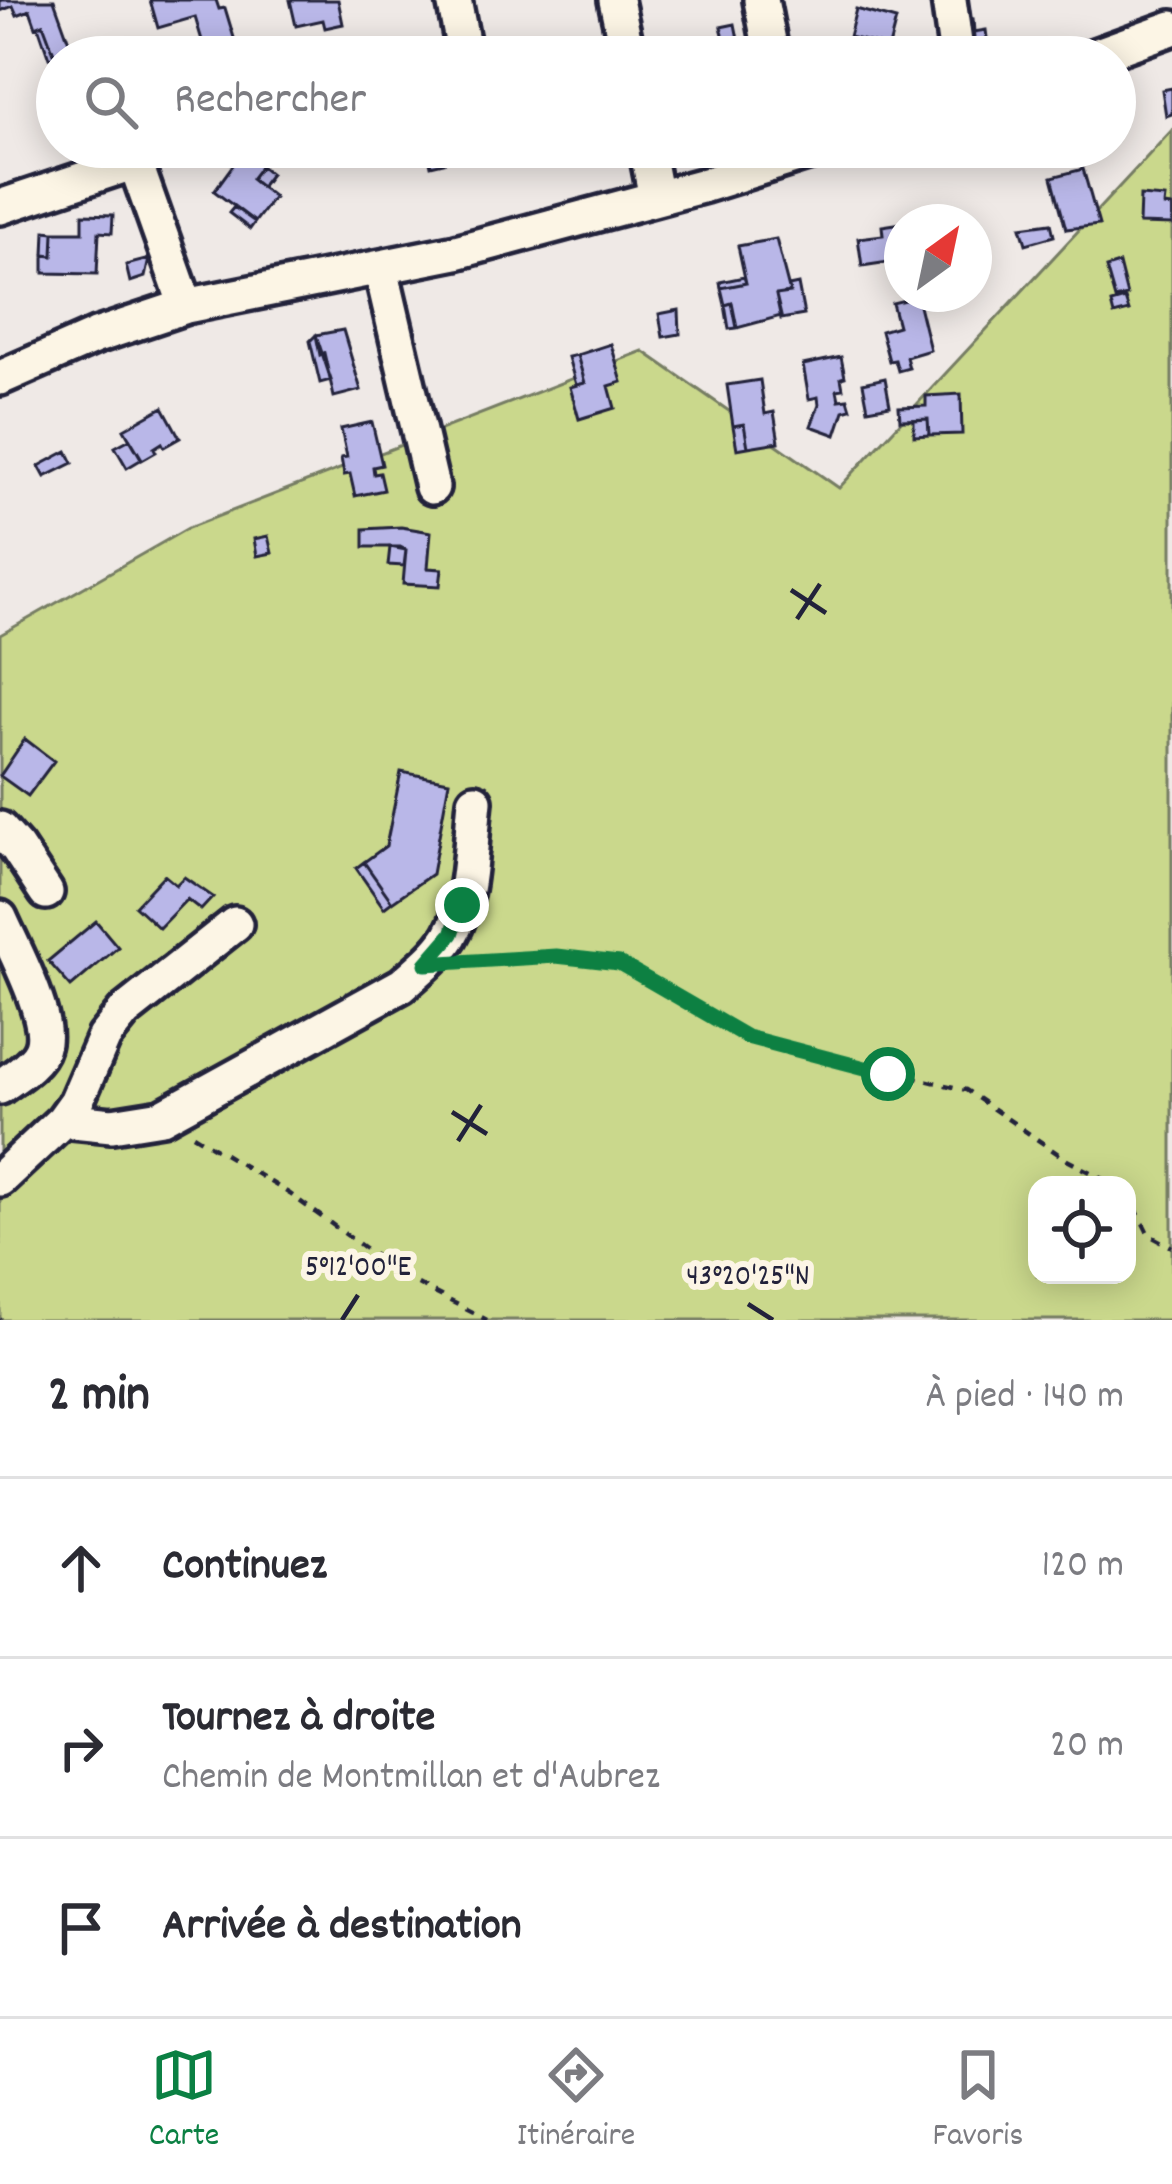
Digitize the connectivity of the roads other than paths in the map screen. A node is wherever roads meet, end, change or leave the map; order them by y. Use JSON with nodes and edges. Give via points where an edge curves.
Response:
{"nodes":[{"id":1,"x":454,"y":0,"type":"edge"},
{"id":2,"x":616,"y":0,"type":"edge"},
{"id":3,"x":761,"y":0,"type":"edge"},
{"id":4,"x":928,"y":0,"type":"edge"},
{"id":5,"x":949,"y":0,"type":"edge"},
{"id":6,"x":1172,"y":28,"type":"edge"},
{"id":7,"x":461,"y":36,"type":"edge"},
{"id":8,"x":624,"y":36,"type":"edge"},
{"id":9,"x":768,"y":36,"type":"edge"},
{"id":10,"x":932,"y":36,"type":"edge"},
{"id":11,"x":953,"y":36,"type":"edge"},
{"id":12,"x":1136,"y":41,"type":"edge"},
{"id":13,"x":106,"y":168,"type":"edge"},
{"id":14,"x":148,"y":168,"type":"edge"},
{"id":15,"x":650,"y":168,"type":"edge"},
{"id":16,"x":745,"y":168,"type":"edge"},
{"id":17,"x":656,"y":198,"type":"junction"},
{"id":18,"x":0,"y":207,"type":"edge"},
{"id":19,"x":380,"y":269,"type":"junction"},
{"id":20,"x":186,"y":306,"type":"junction"},
{"id":21,"x":0,"y":378,"type":"edge"},
{"id":22,"x":432,"y":487,"type":"dead end"},
{"id":23,"x":475,"y":801,"type":"dead end"},
{"id":24,"x":0,"y":829,"type":"edge"},
{"id":25,"x":46,"y":892,"type":"dead end"},
{"id":26,"x":0,"y":918,"type":"edge"},
{"id":27,"x":236,"y":924,"type":"dead end"},
{"id":28,"x":0,"y":1087,"type":"edge"},
{"id":29,"x":63,"y":1120,"type":"junction"},
{"id":30,"x":0,"y":1179,"type":"edge"}],
"edges":[{"from":1,"to":7,"type":"street"},
{"from":2,"to":8,"type":"street"},
{"from":3,"to":9,"type":"street"},
{"from":4,"to":10,"type":"street"},
{"from":5,"to":11,"type":"street"},
{"from":6,"to":12,"type":"street"},
{"from":13,"to":18,"type":"street"},
{"from":14,"to":20,"type":"street"},
{"from":15,"to":17,"type":"street"},
{"from":16,"to":17,"type":"street"},
{"from":17,"to":19,"type":"street"},
{"from":19,"to":20,"type":"street"},
{"from":19,"to":22,"type":"street"},
{"from":20,"to":21,"type":"street"},
{"from":23,"to":29,"type":"street","via":[[452,934],[402,985],[162,1117],[112,1125]]},
{"from":24,"to":25,"type":"street"},
{"from":26,"to":28,"type":"street","via":[[43,1021],[43,1047]]},
{"from":27,"to":29,"type":"street","via":[[125,1011]]},
{"from":29,"to":30,"type":"street"}]}
